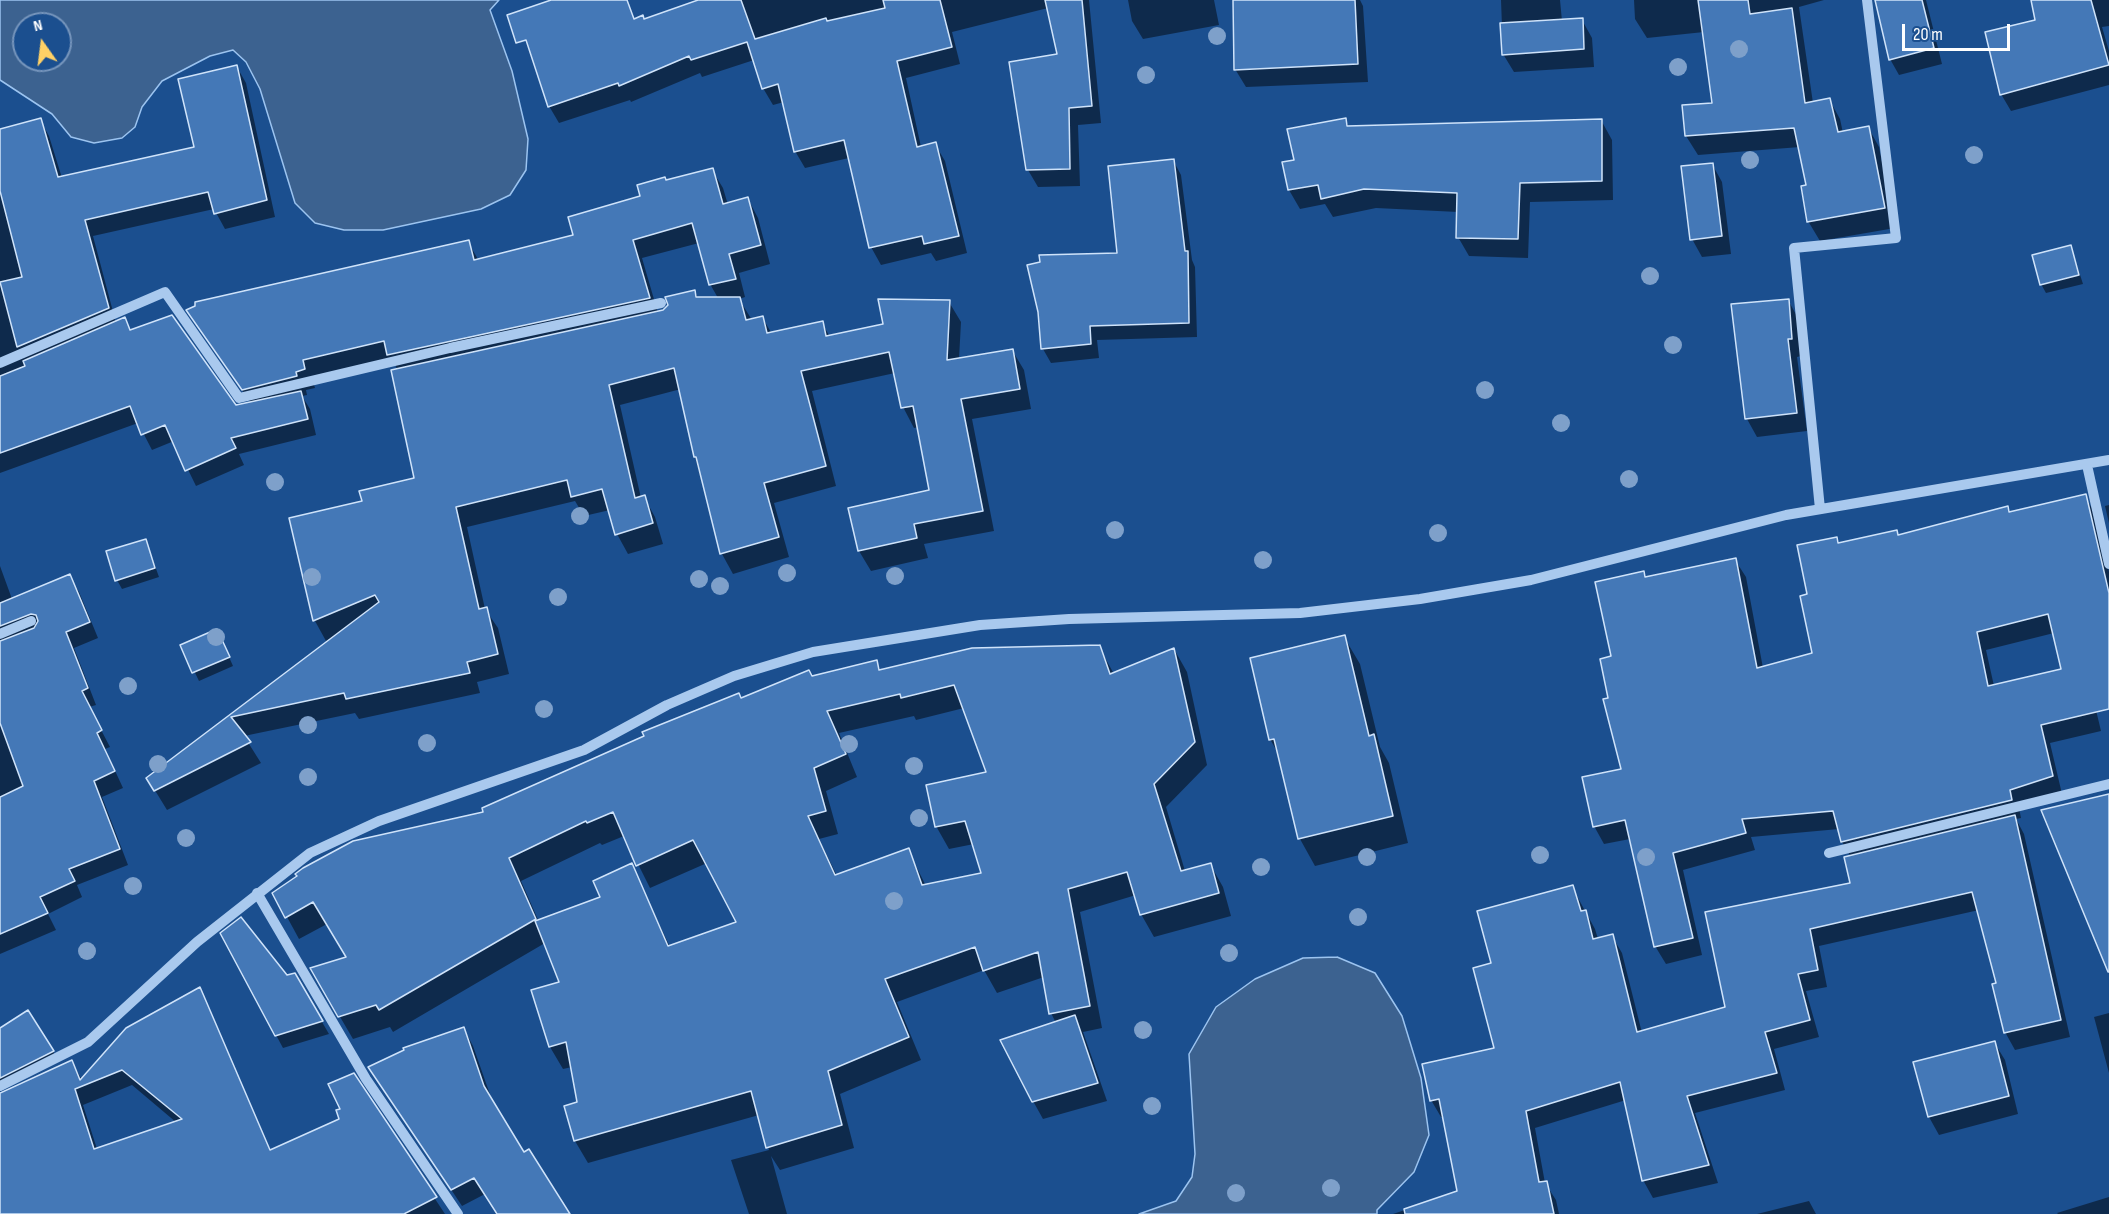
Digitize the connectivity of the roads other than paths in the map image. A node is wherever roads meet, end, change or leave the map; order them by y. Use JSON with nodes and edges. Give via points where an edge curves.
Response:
{"nodes":[{"id":1,"x":1867,"y":0,"type":"edge"},
{"id":2,"x":661,"y":303,"type":"dead end"},
{"id":3,"x":0,"y":363,"type":"edge"},
{"id":4,"x":2109,"y":460,"type":"edge"},
{"id":5,"x":2087,"y":465,"type":"junction"},
{"id":6,"x":1820,"y":509,"type":"junction"},
{"id":7,"x":2109,"y":564,"type":"edge"},
{"id":8,"x":31,"y":621,"type":"dead end"},
{"id":9,"x":0,"y":634,"type":"edge"},
{"id":10,"x":2109,"y":784,"type":"edge"},
{"id":11,"x":1829,"y":853,"type":"dead end"},
{"id":12,"x":257,"y":893,"type":"junction"},
{"id":13,"x":0,"y":1086,"type":"edge"},
{"id":14,"x":458,"y":1214,"type":"edge"}],
"edges":[{"from":1,"to":6,"type":"street","via":[[1896,237],[1794,248]]},
{"from":2,"to":3,"type":"street","via":[[239,398],[165,292]]},
{"from":4,"to":5,"type":"street"},
{"from":5,"to":6,"type":"street"},
{"from":5,"to":7,"type":"street"},
{"from":6,"to":12,"type":"street","via":[[1531,580],[1420,599],[1300,613],[980,625],[813,652],[734,676],[667,705],[584,750],[379,821],[310,853]]},
{"from":8,"to":9,"type":"street"},
{"from":10,"to":11,"type":"street"},
{"from":12,"to":13,"type":"street","via":[[88,1042]]},
{"from":12,"to":14,"type":"street","via":[[366,1079]]}]}
